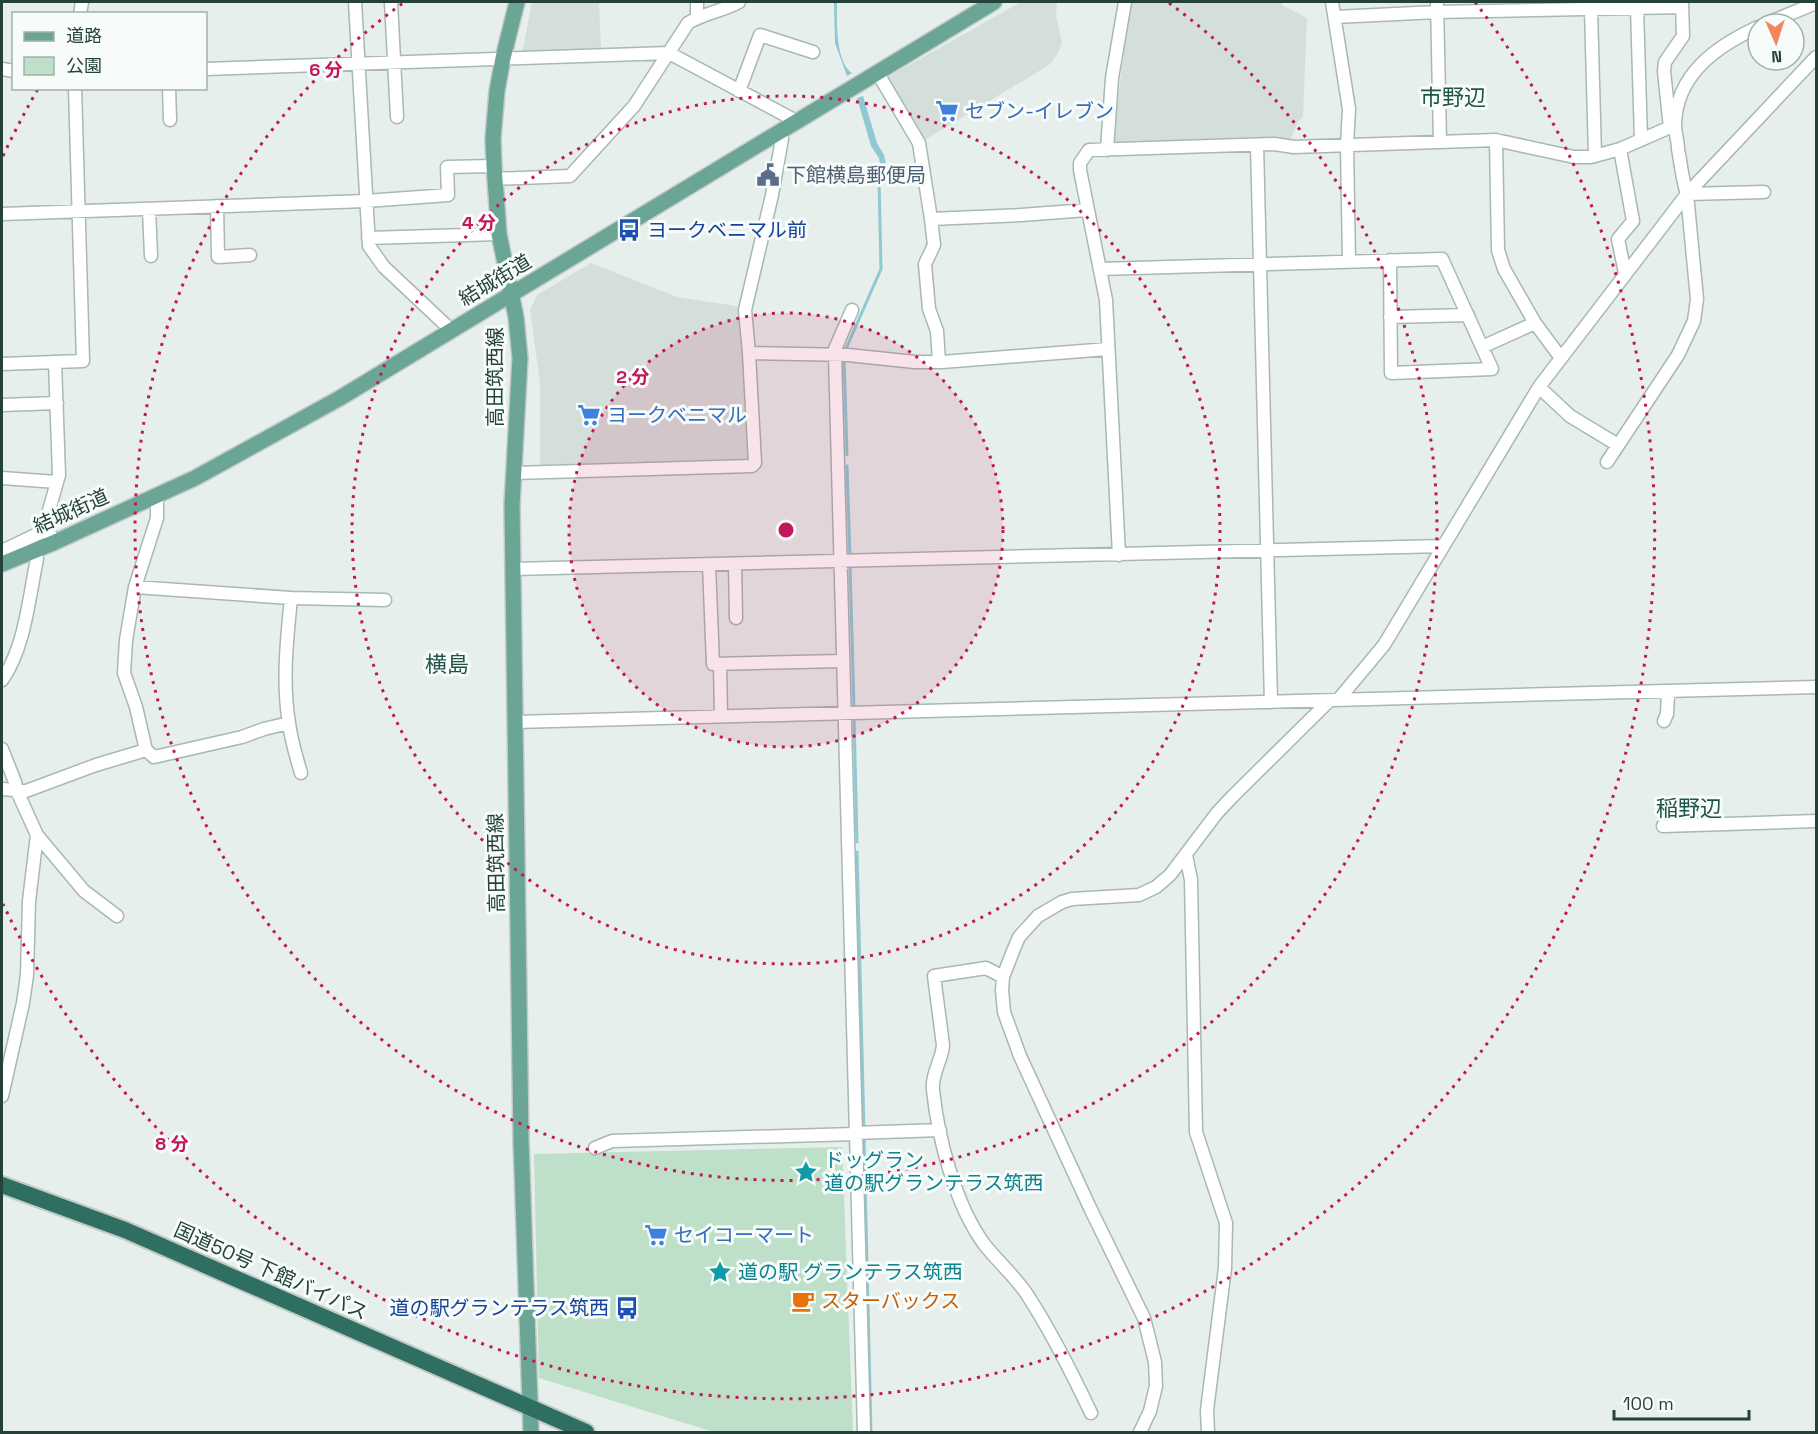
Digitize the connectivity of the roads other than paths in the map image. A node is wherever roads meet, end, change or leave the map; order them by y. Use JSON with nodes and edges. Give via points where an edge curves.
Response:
{"nodes":[{"id":1,"x":355,"y":2,"type":"edge"},
{"id":2,"x":391,"y":2,"type":"edge"},
{"id":3,"x":517,"y":2,"type":"edge"},
{"id":4,"x":697,"y":2,"type":"edge"},
{"id":5,"x":739,"y":2,"type":"edge"},
{"id":6,"x":994,"y":2,"type":"edge"},
{"id":7,"x":1125,"y":2,"type":"edge"},
{"id":8,"x":1332,"y":2,"type":"edge"},
{"id":9,"x":1816,"y":3,"type":"edge"},
{"id":10,"x":1682,"y":4,"type":"edge"},
{"id":11,"x":1437,"y":7,"type":"edge"},
{"id":12,"x":1637,"y":8,"type":"junction"},
{"id":13,"x":1591,"y":9,"type":"junction"},
{"id":14,"x":1795,"y":12,"type":"edge"},
{"id":15,"x":698,"y":17,"type":"junction"},
{"id":16,"x":1335,"y":17,"type":"junction"},
{"id":17,"x":1746,"y":33,"type":"edge"},
{"id":18,"x":813,"y":52,"type":"dead end"},
{"id":19,"x":669,"y":53,"type":"junction"},
{"id":20,"x":1816,"y":57,"type":"edge"},
{"id":21,"x":503,"y":58,"type":"junction"},
{"id":22,"x":394,"y":62,"type":"junction"},
{"id":23,"x":359,"y":63,"type":"junction"},
{"id":24,"x":207,"y":69,"type":"edge"},
{"id":25,"x":877,"y":72,"type":"junction"},
{"id":26,"x":75,"y":90,"type":"edge"},
{"id":27,"x":169,"y":90,"type":"edge"},
{"id":28,"x":739,"y":91,"type":"junction"},
{"id":29,"x":397,"y":117,"type":"dead end"},
{"id":30,"x":170,"y":120,"type":"dead end"},
{"id":31,"x":798,"y":122,"type":"junction"},
{"id":32,"x":1673,"y":126,"type":"junction"},
{"id":33,"x":779,"y":133,"type":"junction"},
{"id":34,"x":1496,"y":140,"type":"junction"},
{"id":35,"x":1641,"y":140,"type":"junction"},
{"id":36,"x":1440,"y":142,"type":"junction"},
{"id":37,"x":1257,"y":145,"type":"junction"},
{"id":38,"x":1347,"y":145,"type":"junction"},
{"id":39,"x":1620,"y":149,"type":"junction"},
{"id":40,"x":1107,"y":150,"type":"junction"},
{"id":41,"x":1595,"y":156,"type":"junction"},
{"id":42,"x":494,"y":172,"type":"junction"},
{"id":43,"x":1764,"y":192,"type":"dead end"},
{"id":44,"x":1687,"y":195,"type":"junction"},
{"id":45,"x":366,"y":201,"type":"junction"},
{"id":46,"x":217,"y":206,"type":"junction"},
{"id":47,"x":149,"y":209,"type":"junction"},
{"id":48,"x":1087,"y":210,"type":"junction"},
{"id":49,"x":79,"y":211,"type":"junction"},
{"id":50,"x":2,"y":214,"type":"edge"},
{"id":51,"x":931,"y":219,"type":"junction"},
{"id":52,"x":499,"y":234,"type":"junction"},
{"id":53,"x":368,"y":238,"type":"junction"},
{"id":54,"x":249,"y":255,"type":"dead end"},
{"id":55,"x":151,"y":256,"type":"dead end"},
{"id":56,"x":1390,"y":260,"type":"junction"},
{"id":57,"x":1349,"y":261,"type":"junction"},
{"id":58,"x":1260,"y":263,"type":"junction"},
{"id":59,"x":1100,"y":269,"type":"junction"},
{"id":60,"x":1625,"y":273,"type":"junction"},
{"id":61,"x":511,"y":294,"type":"junction"},
{"id":62,"x":852,"y":310,"type":"dead end"},
{"id":63,"x":1468,"y":315,"type":"junction"},
{"id":64,"x":1390,"y":316,"type":"junction"},
{"id":65,"x":1535,"y":323,"type":"junction"},
{"id":66,"x":451,"y":330,"type":"junction"},
{"id":67,"x":1482,"y":347,"type":"junction"},
{"id":68,"x":1108,"y":349,"type":"junction"},
{"id":69,"x":749,"y":353,"type":"junction"},
{"id":70,"x":841,"y":355,"type":"junction"},
{"id":71,"x":1561,"y":358,"type":"junction"},
{"id":72,"x":55,"y":362,"type":"junction"},
{"id":73,"x":939,"y":362,"type":"junction"},
{"id":74,"x":2,"y":364,"type":"edge"},
{"id":75,"x":1539,"y":387,"type":"junction"},
{"id":76,"x":57,"y":403,"type":"junction"},
{"id":77,"x":2,"y":405,"type":"edge"},
{"id":78,"x":1618,"y":445,"type":"junction"},
{"id":79,"x":1607,"y":462,"type":"dead end"},
{"id":80,"x":514,"y":473,"type":"junction"},
{"id":81,"x":2,"y":478,"type":"edge"},
{"id":82,"x":57,"y":482,"type":"junction"},
{"id":83,"x":157,"y":496,"type":"junction"},
{"id":84,"x":50,"y":536,"type":"junction"},
{"id":85,"x":1443,"y":546,"type":"junction"},
{"id":86,"x":1268,"y":549,"type":"junction"},
{"id":87,"x":2,"y":551,"type":"edge"},
{"id":88,"x":33,"y":551,"type":"junction"},
{"id":89,"x":1119,"y":555,"type":"junction"},
{"id":90,"x":842,"y":561,"type":"junction"},
{"id":91,"x":2,"y":564,"type":"edge"},
{"id":92,"x":735,"y":564,"type":"junction"},
{"id":93,"x":709,"y":565,"type":"junction"},
{"id":94,"x":513,"y":569,"type":"junction"},
{"id":95,"x":135,"y":587,"type":"junction"},
{"id":96,"x":291,"y":598,"type":"junction"},
{"id":97,"x":385,"y":600,"type":"dead end"},
{"id":98,"x":736,"y":618,"type":"dead end"},
{"id":99,"x":843,"y":661,"type":"junction"},
{"id":100,"x":720,"y":664,"type":"junction"},
{"id":101,"x":2,"y":680,"type":"edge"},
{"id":102,"x":1816,"y":687,"type":"edge"},
{"id":103,"x":1668,"y":691,"type":"junction"},
{"id":104,"x":1334,"y":701,"type":"junction"},
{"id":105,"x":1271,"y":702,"type":"junction"},
{"id":106,"x":850,"y":713,"type":"junction"},
{"id":107,"x":721,"y":716,"type":"junction"},
{"id":108,"x":1664,"y":721,"type":"dead end"},
{"id":109,"x":516,"y":722,"type":"junction"},
{"id":110,"x":289,"y":723,"type":"junction"},
{"id":111,"x":2,"y":749,"type":"edge"},
{"id":112,"x":146,"y":750,"type":"junction"},
{"id":113,"x":301,"y":773,"type":"dead end"},
{"id":114,"x":2,"y":789,"type":"edge"},
{"id":115,"x":16,"y":791,"type":"junction"},
{"id":116,"x":1816,"y":821,"type":"edge"},
{"id":117,"x":1663,"y":826,"type":"dead end"},
{"id":118,"x":37,"y":835,"type":"junction"},
{"id":119,"x":1186,"y":855,"type":"junction"},
{"id":120,"x":117,"y":916,"type":"dead end"},
{"id":121,"x":1003,"y":977,"type":"junction"},
{"id":122,"x":2,"y":1096,"type":"edge"},
{"id":123,"x":940,"y":1130,"type":"junction"},
{"id":124,"x":859,"y":1133,"type":"junction"},
{"id":125,"x":595,"y":1148,"type":"dead end"},
{"id":126,"x":2,"y":1185,"type":"edge"},
{"id":127,"x":530,"y":1408,"type":"junction"},
{"id":128,"x":1091,"y":1413,"type":"dead end"},
{"id":129,"x":531,"y":1432,"type":"edge"},
{"id":130,"x":586,"y":1432,"type":"edge"},
{"id":131,"x":864,"y":1432,"type":"edge"},
{"id":132,"x":1140,"y":1432,"type":"edge"},
{"id":133,"x":1208,"y":1432,"type":"edge"}],
"edges":[{"from":1,"to":23,"type":"street"},
{"from":2,"to":22,"type":"street"},
{"from":3,"to":21,"type":"main road","name":"高田筑西線"},
{"from":4,"to":15,"type":"street"},
{"from":5,"to":15,"type":"street"},
{"from":6,"to":25,"type":"main road","name":"結城街道"},
{"from":7,"to":40,"type":"street","via":[[1112,78]]},
{"from":8,"to":16,"type":"street"},
{"from":9,"to":14,"type":"street"},
{"from":10,"to":12,"type":"street"},
{"from":10,"to":32,"type":"street","via":[[1683,36],[1665,62],[1664,71]]},
{"from":11,"to":13,"type":"street"},
{"from":11,"to":16,"type":"street"},
{"from":11,"to":36,"type":"street"},
{"from":12,"to":13,"type":"street"},
{"from":12,"to":35,"type":"street"},
{"from":13,"to":41,"type":"street"},
{"from":15,"to":19,"type":"street","via":[[688,23]]},
{"from":16,"to":38,"type":"street","via":[[1349,109]]},
{"from":17,"to":32,"type":"street","via":[[1712,52],[1699,67],[1684,88]]},
{"from":18,"to":28,"type":"street","via":[[760,35]]},
{"from":19,"to":21,"type":"street"},
{"from":19,"to":28,"type":"street"},
{"from":19,"to":42,"type":"street","via":[[634,106],[570,176]]},
{"from":20,"to":44,"type":"street"},
{"from":21,"to":22,"type":"street"},
{"from":21,"to":42,"type":"main road","name":"高田筑西線","via":[[495,115]]},
{"from":22,"to":23,"type":"street"},
{"from":22,"to":29,"type":"street"},
{"from":23,"to":24,"type":"street"},
{"from":23,"to":45,"type":"street"},
{"from":25,"to":31,"type":"main road","name":"結城街道"},
{"from":25,"to":51,"type":"street","via":[[919,143]]},
{"from":26,"to":49,"type":"street"},
{"from":27,"to":30,"type":"street"},
{"from":28,"to":31,"type":"street"},
{"from":31,"to":33,"type":"main road","name":"結城街道"},
{"from":32,"to":35,"type":"street"},
{"from":32,"to":44,"type":"street"},
{"from":33,"to":61,"type":"main road","name":"結城街道"},
{"from":33,"to":69,"type":"street","via":[[782,138],[772,195],[745,310]]},
{"from":34,"to":36,"type":"street"},
{"from":34,"to":41,"type":"street","via":[[1574,158]]},
{"from":34,"to":65,"type":"street","via":[[1498,250],[1504,269]]},
{"from":35,"to":39,"type":"street"},
{"from":36,"to":38,"type":"street"},
{"from":37,"to":38,"type":"street"},
{"from":37,"to":40,"type":"street"},
{"from":37,"to":58,"type":"street"},
{"from":38,"to":57,"type":"street"},
{"from":39,"to":41,"type":"street"},
{"from":39,"to":60,"type":"street","via":[[1633,221],[1618,239]]},
{"from":40,"to":48,"type":"street","via":[[1089,150],[1080,163]]},
{"from":42,"to":45,"type":"street","via":[[447,167],[448,195]]},
{"from":42,"to":52,"type":"main road","name":"高田筑西線"},
{"from":43,"to":44,"type":"street"},
{"from":44,"to":60,"type":"street"},
{"from":44,"to":78,"type":"street","via":[[1697,299],[1694,321],[1678,355]]},
{"from":45,"to":46,"type":"street"},
{"from":45,"to":53,"type":"street"},
{"from":46,"to":47,"type":"street"},
{"from":46,"to":54,"type":"street","via":[[219,256]]},
{"from":47,"to":49,"type":"street"},
{"from":47,"to":55,"type":"street"},
{"from":48,"to":51,"type":"street"},
{"from":48,"to":59,"type":"street"},
{"from":49,"to":50,"type":"street"},
{"from":49,"to":72,"type":"street","via":[[83,361]]},
{"from":51,"to":73,"type":"street","via":[[934,245],[925,264]]},
{"from":52,"to":53,"type":"street"},
{"from":52,"to":61,"type":"main road","name":"高田筑西線"},
{"from":53,"to":66,"type":"street","via":[[384,267]]},
{"from":56,"to":57,"type":"street"},
{"from":56,"to":63,"type":"street","via":[[1442,259]]},
{"from":56,"to":64,"type":"street"},
{"from":57,"to":58,"type":"street"},
{"from":58,"to":59,"type":"street"},
{"from":58,"to":86,"type":"street"},
{"from":59,"to":68,"type":"street"},
{"from":60,"to":71,"type":"street"},
{"from":61,"to":66,"type":"main road","name":"結城街道"},
{"from":61,"to":80,"type":"main road","name":"高田筑西線","via":[[520,358]]},
{"from":62,"to":70,"type":"street","via":[[835,349]]},
{"from":63,"to":64,"type":"street"},
{"from":63,"to":67,"type":"street"},
{"from":64,"to":67,"type":"street","via":[[1391,373],[1492,369]]},
{"from":65,"to":67,"type":"street"},
{"from":65,"to":71,"type":"street"},
{"from":66,"to":83,"type":"main road","name":"結城街道","via":[[340,398]]},
{"from":68,"to":73,"type":"street"},
{"from":68,"to":89,"type":"street"},
{"from":69,"to":70,"type":"street"},
{"from":69,"to":80,"type":"street","via":[[755,463],[752,466]]},
{"from":70,"to":73,"type":"street"},
{"from":70,"to":90,"type":"street"},
{"from":71,"to":75,"type":"street"},
{"from":72,"to":74,"type":"street"},
{"from":72,"to":76,"type":"street"},
{"from":75,"to":78,"type":"street","via":[[1570,416]]},
{"from":75,"to":85,"type":"street"},
{"from":76,"to":77,"type":"street"},
{"from":76,"to":82,"type":"street"},
{"from":78,"to":79,"type":"street"},
{"from":80,"to":94,"type":"main road","name":"高田筑西線"},
{"from":81,"to":82,"type":"street"},
{"from":82,"to":84,"type":"street","via":[[46,521]]},
{"from":83,"to":84,"type":"main road","name":"結城街道"},
{"from":83,"to":95,"type":"street","via":[[157,518]]},
{"from":84,"to":87,"type":"street"},
{"from":84,"to":88,"type":"main road","name":"結城街道"},
{"from":85,"to":86,"type":"street"},
{"from":85,"to":104,"type":"street","via":[[1384,645]]},
{"from":86,"to":89,"type":"street"},
{"from":86,"to":105,"type":"street"},
{"from":88,"to":91,"type":"main road","name":"結城街道"},
{"from":88,"to":101,"type":"street","via":[[37,559],[18,647]]},
{"from":89,"to":90,"type":"street"},
{"from":90,"to":92,"type":"street"},
{"from":90,"to":99,"type":"street"},
{"from":92,"to":93,"type":"street"},
{"from":92,"to":98,"type":"street"},
{"from":93,"to":94,"type":"street"},
{"from":93,"to":100,"type":"street","via":[[712,661]]},
{"from":94,"to":109,"type":"main road","name":"高田筑西線"},
{"from":95,"to":96,"type":"street"},
{"from":95,"to":112,"type":"street","via":[[124,673]]},
{"from":96,"to":97,"type":"street"},
{"from":96,"to":110,"type":"street","via":[[286,654]]},
{"from":99,"to":100,"type":"street"},
{"from":99,"to":106,"type":"street"},
{"from":100,"to":107,"type":"street"},
{"from":102,"to":103,"type":"street"},
{"from":103,"to":104,"type":"street"},
{"from":103,"to":108,"type":"street"},
{"from":104,"to":105,"type":"street"},
{"from":104,"to":119,"type":"street","via":[[1232,797]]},
{"from":105,"to":106,"type":"street"},
{"from":106,"to":107,"type":"street"},
{"from":106,"to":124,"type":"street"},
{"from":107,"to":109,"type":"street"},
{"from":109,"to":127,"type":"main road","name":"高田筑西線","via":[[521,1140]]},
{"from":110,"to":112,"type":"street","via":[[154,757]]},
{"from":110,"to":113,"type":"street"},
{"from":111,"to":115,"type":"street"},
{"from":112,"to":115,"type":"street","via":[[26,791]]},
{"from":114,"to":115,"type":"street"},
{"from":115,"to":118,"type":"street"},
{"from":116,"to":117,"type":"street"},
{"from":118,"to":120,"type":"street","via":[[84,891]]},
{"from":118,"to":122,"type":"street","via":[[26,984]]},
{"from":119,"to":121,"type":"street","via":[[1170,875],[1149,891],[1130,896],[1072,899],[1038,915],[1019,937]]},
{"from":119,"to":133,"type":"street","via":[[1191,880],[1196,1132],[1226,1223],[1226,1261],[1207,1410]]},
{"from":121,"to":123,"type":"street","via":[[986,968],[934,976],[943,1045],[932,1088]]},
{"from":121,"to":132,"type":"street","via":[[1004,1012],[1020,1056],[1144,1318],[1155,1362],[1156,1386]]},
{"from":123,"to":124,"type":"street"},
{"from":123,"to":128,"type":"street","via":[[965,1210],[985,1245],[1028,1295]]},
{"from":124,"to":125,"type":"street","via":[[612,1141]]},
{"from":124,"to":131,"type":"street"},
{"from":126,"to":127,"type":"highway","name":"国道50号 下館バイパス","via":[[124,1230]]},
{"from":127,"to":129,"type":"main road","name":"高田筑西線"},
{"from":127,"to":130,"type":"highway","name":"国道50号 下館バイパス"}]}
